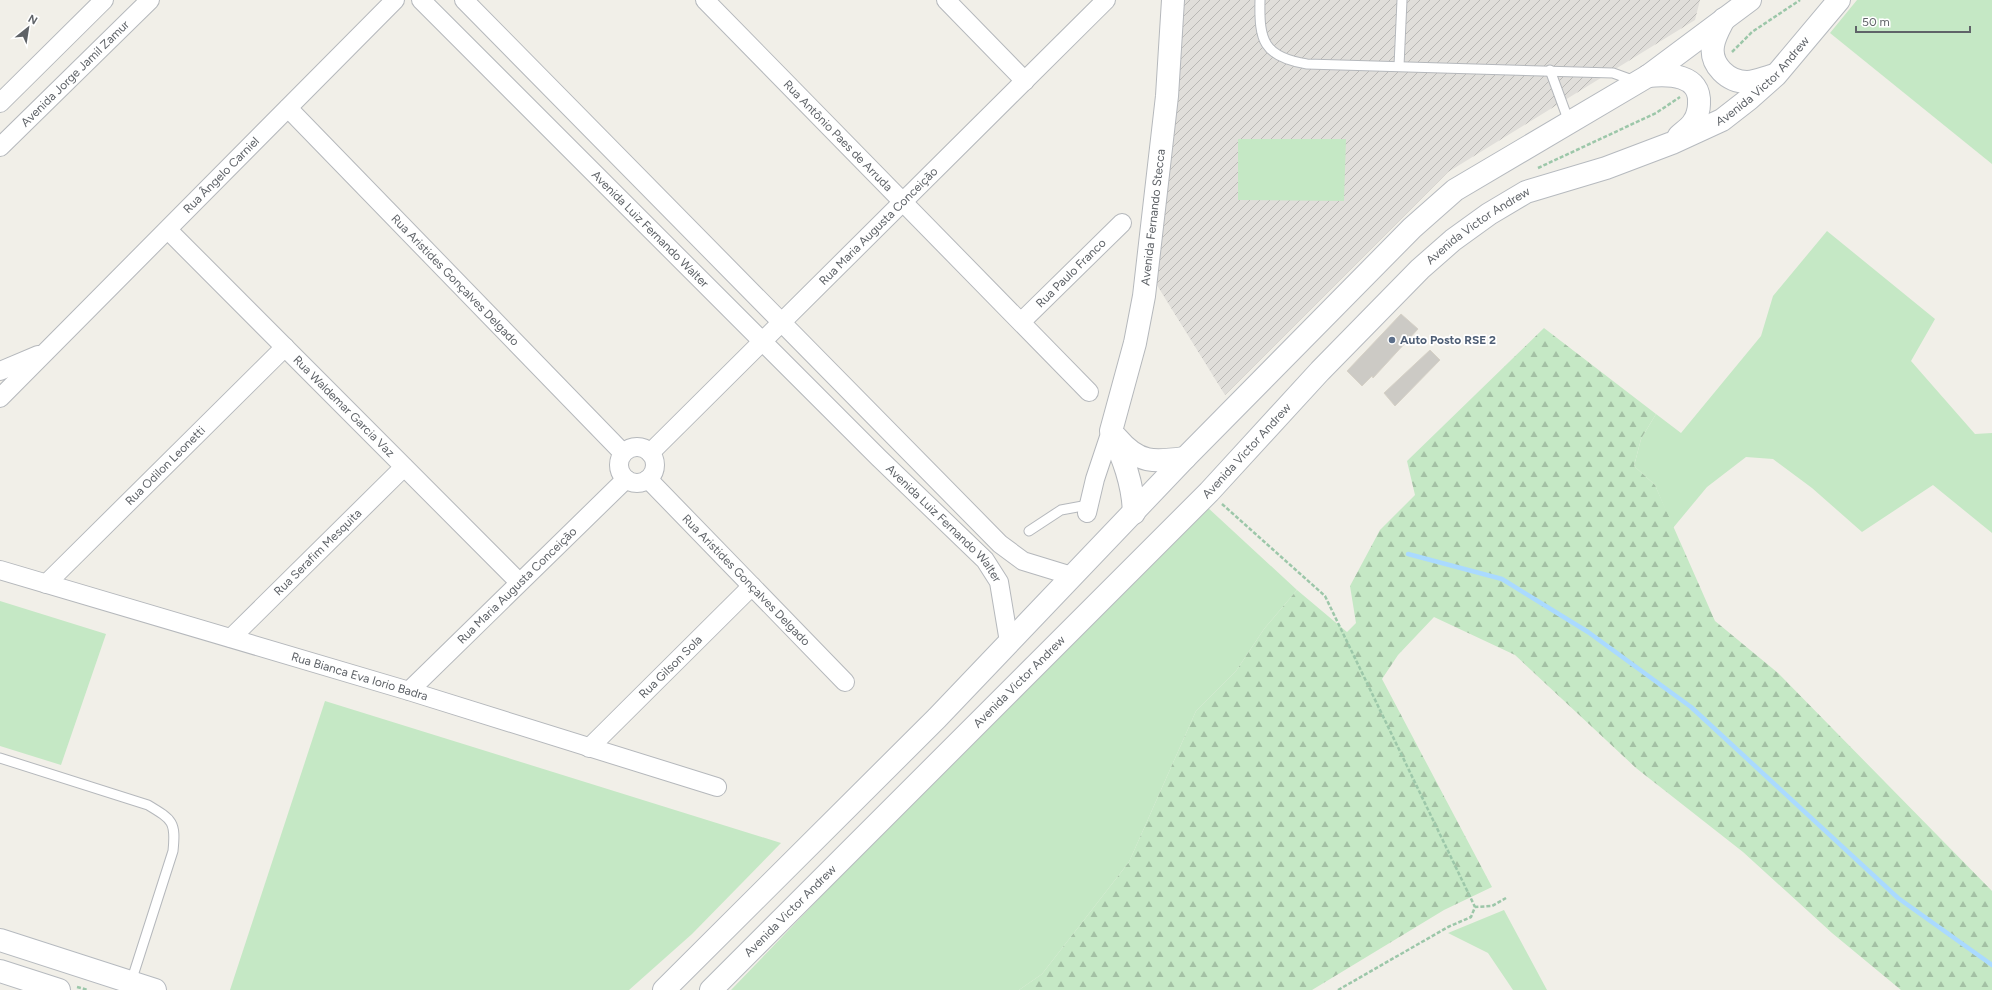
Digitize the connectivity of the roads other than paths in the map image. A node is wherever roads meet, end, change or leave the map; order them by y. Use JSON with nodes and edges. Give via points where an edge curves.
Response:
{"nodes":[{"id":1,"x":104,"y":0,"type":"edge"},
{"id":2,"x":150,"y":0,"type":"edge"},
{"id":3,"x":395,"y":0,"type":"edge"},
{"id":4,"x":421,"y":0,"type":"edge"},
{"id":5,"x":464,"y":0,"type":"edge"},
{"id":6,"x":705,"y":0,"type":"edge"},
{"id":7,"x":946,"y":0,"type":"edge"},
{"id":8,"x":1106,"y":0,"type":"edge"},
{"id":9,"x":1173,"y":0,"type":"edge"},
{"id":10,"x":1260,"y":0,"type":"edge"},
{"id":11,"x":1402,"y":0,"type":"edge"},
{"id":12,"x":1839,"y":0,"type":"edge"},
{"id":13,"x":1746,"y":1,"type":"edge"},
{"id":14,"x":1724,"y":18,"type":"junction"},
{"id":15,"x":1399,"y":66,"type":"junction"},
{"id":16,"x":1550,"y":70,"type":"junction"},
{"id":17,"x":1776,"y":75,"type":"junction"},
{"id":18,"x":1643,"y":79,"type":"junction"},
{"id":19,"x":1025,"y":82,"type":"junction"},
{"id":20,"x":0,"y":103,"type":"edge"},
{"id":21,"x":288,"y":108,"type":"junction"},
{"id":22,"x":1569,"y":122,"type":"junction"},
{"id":23,"x":1672,"y":143,"type":"junction"},
{"id":24,"x":0,"y":147,"type":"edge"},
{"id":25,"x":903,"y":202,"type":"junction"},
{"id":26,"x":1122,"y":223,"type":"dead end"},
{"id":27,"x":168,"y":230,"type":"junction"},
{"id":28,"x":782,"y":322,"type":"junction"},
{"id":29,"x":1021,"y":322,"type":"junction"},
{"id":30,"x":763,"y":341,"type":"junction"},
{"id":31,"x":286,"y":348,"type":"junction"},
{"id":32,"x":48,"y":350,"type":"junction"},
{"id":33,"x":0,"y":371,"type":"edge"},
{"id":34,"x":1089,"y":392,"type":"dead end"},
{"id":35,"x":0,"y":398,"type":"edge"},
{"id":36,"x":1111,"y":431,"type":"junction"},
{"id":37,"x":650,"y":452,"type":"junction"},
{"id":38,"x":623,"y":453,"type":"junction"},
{"id":39,"x":879,"y":458,"type":"junction"},
{"id":40,"x":1185,"y":458,"type":"junction"},
{"id":41,"x":916,"y":459,"type":"junction"},
{"id":42,"x":404,"y":467,"type":"junction"},
{"id":43,"x":626,"y":479,"type":"junction"},
{"id":44,"x":648,"y":479,"type":"junction"},
{"id":45,"x":1087,"y":509,"type":"joint"},
{"id":46,"x":1134,"y":513,"type":"junction"},
{"id":47,"x":1029,"y":531,"type":"dead end"},
{"id":48,"x":0,"y":570,"type":"edge"},
{"id":49,"x":1072,"y":576,"type":"junction"},
{"id":50,"x":520,"y":582,"type":"junction"},
{"id":51,"x":46,"y":584,"type":"junction"},
{"id":52,"x":752,"y":586,"type":"junction"},
{"id":53,"x":231,"y":638,"type":"junction"},
{"id":54,"x":1009,"y":642,"type":"junction"},
{"id":55,"x":845,"y":682,"type":"dead end"},
{"id":56,"x":409,"y":691,"type":"junction"},
{"id":57,"x":589,"y":748,"type":"junction"},
{"id":58,"x":0,"y":758,"type":"edge"},
{"id":59,"x":717,"y":786,"type":"dead end"},
{"id":60,"x":0,"y":940,"type":"edge"},
{"id":61,"x":0,"y":971,"type":"edge"},
{"id":62,"x":131,"y":983,"type":"junction"},
{"id":63,"x":60,"y":990,"type":"edge"},
{"id":64,"x":155,"y":990,"type":"edge"},
{"id":65,"x":664,"y":990,"type":"edge"},
{"id":66,"x":711,"y":990,"type":"edge"}],
"edges":[{"from":1,"to":20,"type":"street"},
{"from":2,"to":24,"type":"street","name":"Avenida Jorge Jamil Zamur"},
{"from":3,"to":21,"type":"street","name":"Rua Ângelo Carniel"},
{"from":4,"to":30,"type":"street","name":"Avenida Luiz Fernando Walter"},
{"from":5,"to":28,"type":"street"},
{"from":6,"to":25,"type":"street","name":"Rua Antônio Paes de Arruda"},
{"from":7,"to":19,"type":"street"},
{"from":8,"to":19,"type":"street","name":"Rua Maria Augusta Conceição"},
{"from":9,"to":36,"type":"main road","name":"Avenida Fernando Stecca","via":[[1167,96],[1144,296],[1135,343]]},
{"from":10,"to":15,"type":"lane","via":[[1260,28],[1265,43],[1281,57],[1307,64]]},
{"from":11,"to":15,"type":"lane"},
{"from":12,"to":17,"type":"main road","name":"Avenida Victor Andrew"},
{"from":13,"to":14,"type":"main road"},
{"from":14,"to":17,"type":"main road","via":[[1713,44],[1712,57],[1716,66],[1733,79],[1748,82]]},
{"from":14,"to":18,"type":"main road"},
{"from":15,"to":16,"type":"lane"},
{"from":16,"to":18,"type":"lane","via":[[1613,73]]},
{"from":16,"to":22,"type":"lane"},
{"from":17,"to":23,"type":"main road","name":"Avenida Victor Andrew","via":[[1722,120]]},
{"from":18,"to":22,"type":"main road"},
{"from":18,"to":23,"type":"main road","via":[[1668,74],[1688,80],[1695,87],[1699,99],[1694,121]]},
{"from":19,"to":25,"type":"street","name":"Rua Maria Augusta Conceição"},
{"from":21,"to":27,"type":"street","name":"Rua Ângelo Carniel"},
{"from":21,"to":38,"type":"street","name":"Rua Aristides Gonçalves Delgado"},
{"from":22,"to":40,"type":"main road","via":[[1455,190],[1412,228]]},
{"from":23,"to":66,"type":"main road","name":"Avenida Victor Andrew","via":[[1606,168],[1526,192],[1453,240],[1420,269],[1325,365],[1209,492]]},
{"from":25,"to":28,"type":"street","name":"Rua Maria Augusta Conceição"},
{"from":25,"to":29,"type":"street","name":"Rua Antônio Paes de Arruda"},
{"from":26,"to":29,"type":"street","name":"Rua Paulo Franco"},
{"from":27,"to":31,"type":"street","name":"Rua Waldemar Garcia Vaz"},
{"from":27,"to":32,"type":"street","name":"Rua Ângelo Carniel"},
{"from":28,"to":30,"type":"street","name":"Rua Maria Augusta Conceição"},
{"from":28,"to":41,"type":"street"},
{"from":29,"to":34,"type":"street","name":"Rua Antônio Paes de Arruda"},
{"from":30,"to":37,"type":"street","name":"Rua Maria Augusta Conceição"},
{"from":30,"to":39,"type":"street","name":"Avenida Luiz Fernando Walter"},
{"from":31,"to":42,"type":"street","name":"Rua Waldemar Garcia Vaz"},
{"from":31,"to":51,"type":"street","name":"Rua Odilon Leonetti"},
{"from":32,"to":33,"type":"street","name":"Rua Ângelo Carniel"},
{"from":32,"to":35,"type":"street","name":"Rua Ângelo Carniel"},
{"from":36,"to":40,"type":"main road","via":[[1125,448],[1136,456],[1150,461]]},
{"from":36,"to":45,"type":"street","name":"Avenida Fernando Stecca"},
{"from":36,"to":46,"type":"main road","via":[[1131,484]]},
{"from":37,"to":38,"type":"street","via":[[640,446],[627,449]]},
{"from":37,"to":44,"type":"street","via":[[655,469]]},
{"from":38,"to":43,"type":"street","via":[[618,464]]},
{"from":39,"to":41,"type":"street","name":"Avenida Luiz Fernando Walter","via":[[907,469],[916,465]]},
{"from":39,"to":54,"type":"street","name":"Avenida Luiz Fernando Walter","via":[[985,560],[999,582]]},
{"from":40,"to":46,"type":"main road"},
{"from":41,"to":49,"type":"street","via":[[1000,544],[1023,561]]},
{"from":42,"to":50,"type":"street","name":"Rua Waldemar Garcia Vaz"},
{"from":42,"to":53,"type":"street","name":"Rua Serafim Mesquita"},
{"from":43,"to":44,"type":"street","via":[[637,483]]},
{"from":43,"to":50,"type":"street","name":"Rua Maria Augusta Conceição"},
{"from":44,"to":52,"type":"street","name":"Rua Aristides Gonçalves Delgado"},
{"from":45,"to":47,"type":"lane","via":[[1062,510]]},
{"from":46,"to":49,"type":"main road"},
{"from":48,"to":51,"type":"street","name":"Rua Bianca Eva Iorio Badra"},
{"from":49,"to":54,"type":"main road"},
{"from":50,"to":56,"type":"street","name":"Rua Maria Augusta Conceição"},
{"from":51,"to":53,"type":"street","name":"Rua Bianca Eva Iorio Badra"},
{"from":52,"to":55,"type":"street","name":"Rua Aristides Gonçalves Delgado"},
{"from":52,"to":57,"type":"street","name":"Rua Gilson Sola"},
{"from":53,"to":56,"type":"street","name":"Rua Bianca Eva Iorio Badra"},
{"from":54,"to":65,"type":"main road","via":[[937,718]]},
{"from":56,"to":57,"type":"street","name":"Rua Bianca Eva Iorio Badra"},
{"from":57,"to":59,"type":"street","name":"Rua Bianca Eva Iorio Badra"},
{"from":58,"to":62,"type":"lane","via":[[148,805],[168,816],[175,830],[173,851]]},
{"from":60,"to":62,"type":"main road"},
{"from":61,"to":63,"type":"main road"},
{"from":62,"to":64,"type":"main road"}]}
